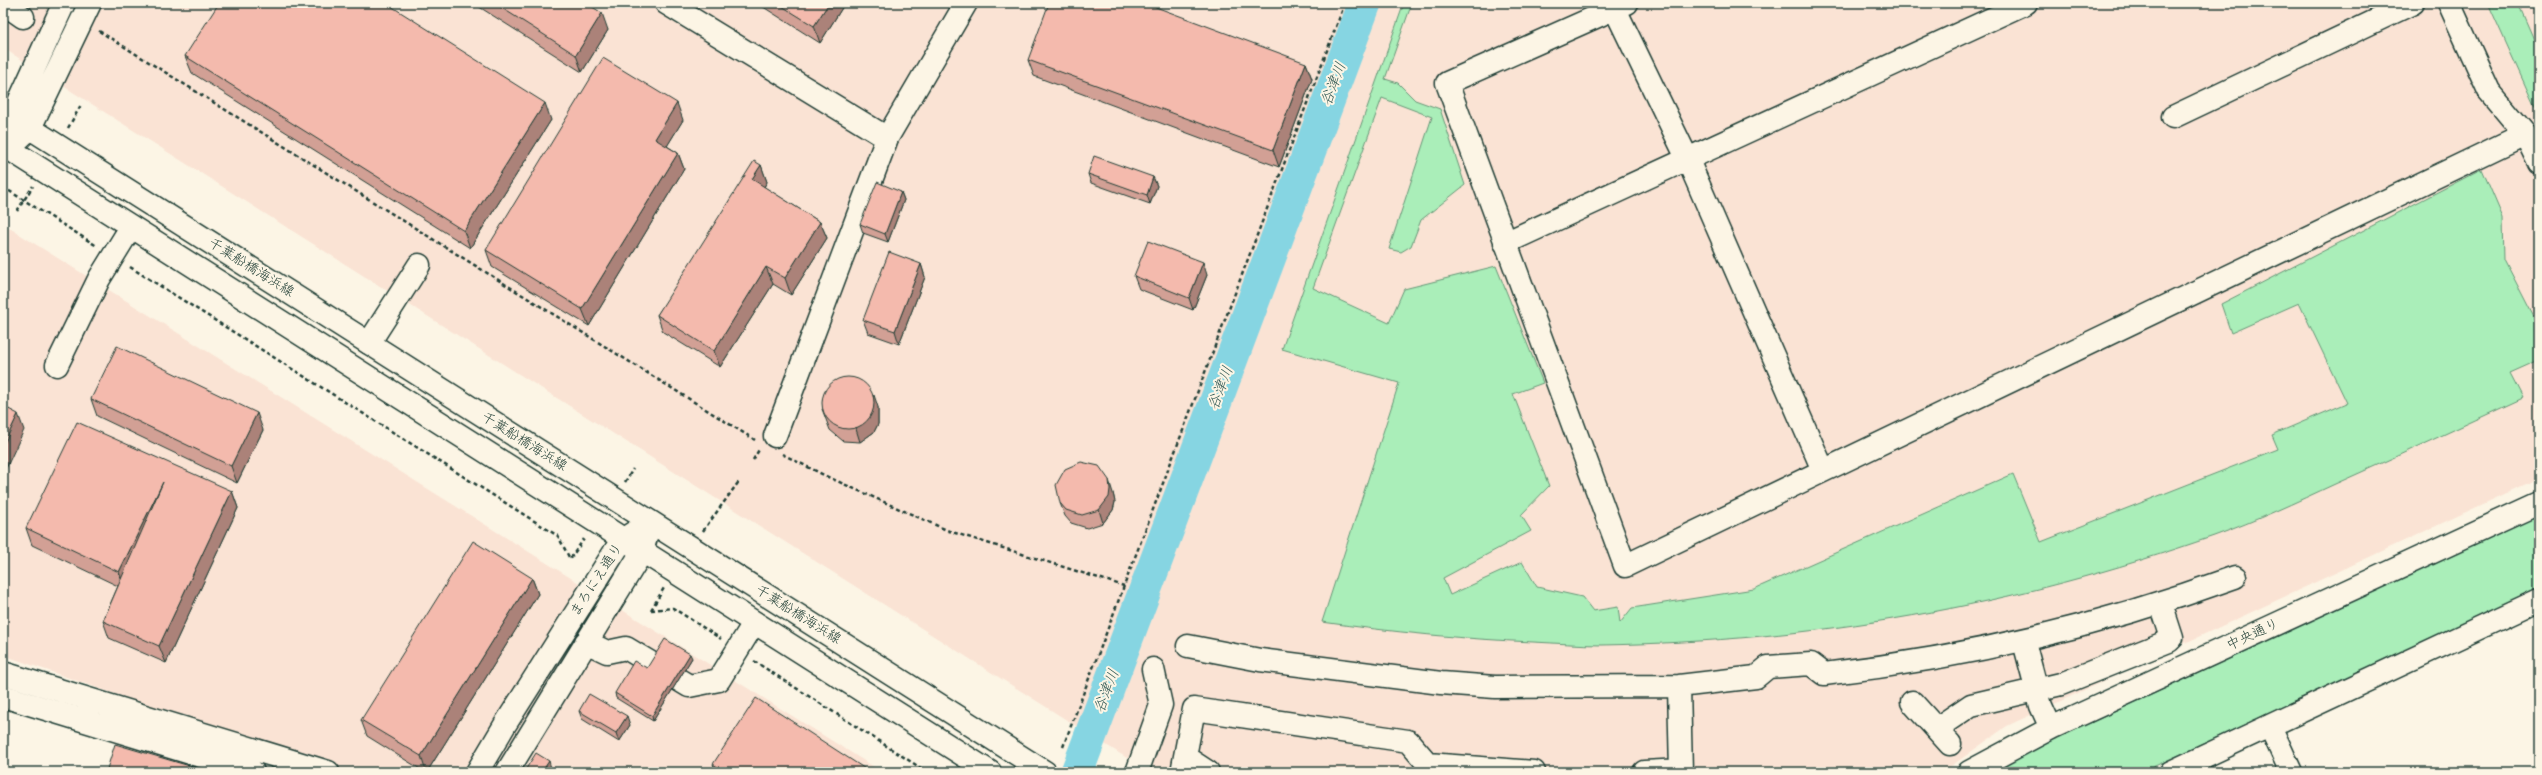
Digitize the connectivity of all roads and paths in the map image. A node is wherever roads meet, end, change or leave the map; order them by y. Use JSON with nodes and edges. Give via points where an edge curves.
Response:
{"nodes":[{"id":1,"x":3,"y":3,"type":"edge"},
{"id":2,"x":64,"y":3,"type":"edge"},
{"id":3,"x":90,"y":3,"type":"edge"},
{"id":4,"x":666,"y":3,"type":"edge"},
{"id":5,"x":966,"y":3,"type":"edge"},
{"id":6,"x":1345,"y":3,"type":"edge"},
{"id":7,"x":2026,"y":3,"type":"edge"},
{"id":8,"x":2413,"y":3,"type":"edge"},
{"id":9,"x":2449,"y":3,"type":"edge"},
{"id":10,"x":1618,"y":5,"type":"edge"},
{"id":11,"x":23,"y":17,"type":"dead end"},
{"id":12,"x":98,"y":31,"type":"dead end"},
{"id":13,"x":81,"y":105,"type":"dead end"},
{"id":14,"x":7,"y":114,"type":"edge"},
{"id":15,"x":2173,"y":117,"type":"dead end"},
{"id":16,"x":30,"y":128,"type":"junction"},
{"id":17,"x":68,"y":128,"type":"dead end"},
{"id":18,"x":2525,"y":134,"type":"junction"},
{"id":19,"x":887,"y":138,"type":"junction"},
{"id":20,"x":6,"y":147,"type":"edge"},
{"id":21,"x":1686,"y":158,"type":"junction"},
{"id":22,"x":2539,"y":162,"type":"edge"},
{"id":23,"x":34,"y":185,"type":"dead end"},
{"id":24,"x":3,"y":187,"type":"edge"},
{"id":25,"x":24,"y":200,"type":"junction"},
{"id":26,"x":17,"y":211,"type":"dead end"},
{"id":27,"x":131,"y":227,"type":"junction"},
{"id":28,"x":1504,"y":243,"type":"junction"},
{"id":29,"x":100,"y":248,"type":"dead end"},
{"id":30,"x":419,"y":265,"type":"dead end"},
{"id":31,"x":129,"y":266,"type":"dead end"},
{"id":32,"x":369,"y":344,"type":"junction"},
{"id":33,"x":57,"y":365,"type":"dead end"},
{"id":34,"x":769,"y":443,"type":"junction"},
{"id":35,"x":753,"y":460,"type":"dead end"},
{"id":36,"x":634,"y":469,"type":"dead end"},
{"id":37,"x":1823,"y":470,"type":"junction"},
{"id":38,"x":740,"y":480,"type":"dead end"},
{"id":39,"x":622,"y":485,"type":"dead end"},
{"id":40,"x":2539,"y":503,"type":"edge"},
{"id":41,"x":711,"y":520,"type":"dead end"},
{"id":42,"x":650,"y":522,"type":"junction"},
{"id":43,"x":586,"y":536,"type":"dead end"},
{"id":44,"x":622,"y":540,"type":"junction"},
{"id":45,"x":642,"y":552,"type":"junction"},
{"id":46,"x":2235,"y":578,"type":"dead end"},
{"id":47,"x":1124,"y":586,"type":"junction"},
{"id":48,"x":2539,"y":600,"type":"edge"},
{"id":49,"x":2161,"y":604,"type":"junction"},
{"id":50,"x":651,"y":610,"type":"dead end"},
{"id":51,"x":754,"y":623,"type":"junction"},
{"id":52,"x":720,"y":639,"type":"dead end"},
{"id":53,"x":586,"y":642,"type":"junction"},
{"id":54,"x":2024,"y":642,"type":"junction"},
{"id":55,"x":1188,"y":646,"type":"dead end"},
{"id":56,"x":756,"y":662,"type":"dead end"},
{"id":57,"x":1153,"y":669,"type":"dead end"},
{"id":58,"x":3,"y":673,"type":"edge"},
{"id":59,"x":1679,"y":686,"type":"junction"},
{"id":60,"x":2037,"y":689,"type":"junction"},
{"id":61,"x":3,"y":696,"type":"edge"},
{"id":62,"x":1912,"y":702,"type":"dead end"},
{"id":63,"x":1160,"y":705,"type":"junction"},
{"id":64,"x":1194,"y":709,"type":"junction"},
{"id":65,"x":2270,"y":726,"type":"junction"},
{"id":66,"x":2051,"y":728,"type":"junction"},
{"id":67,"x":1063,"y":747,"type":"dead end"},
{"id":68,"x":1183,"y":764,"type":"edge"},
{"id":69,"x":1681,"y":771,"type":"edge"},
{"id":70,"x":253,"y":772,"type":"edge"},
{"id":71,"x":328,"y":772,"type":"edge"},
{"id":72,"x":477,"y":772,"type":"edge"},
{"id":73,"x":507,"y":772,"type":"edge"},
{"id":74,"x":927,"y":772,"type":"edge"},
{"id":75,"x":990,"y":772,"type":"edge"},
{"id":76,"x":1045,"y":772,"type":"edge"},
{"id":77,"x":1137,"y":772,"type":"edge"},
{"id":78,"x":1208,"y":772,"type":"edge"},
{"id":79,"x":1534,"y":772,"type":"edge"},
{"id":80,"x":1644,"y":772,"type":"edge"},
{"id":81,"x":1970,"y":772,"type":"edge"},
{"id":82,"x":2172,"y":772,"type":"edge"},
{"id":83,"x":2291,"y":772,"type":"edge"}],
"edges":[{"from":1,"to":11,"type":"street"},
{"from":2,"to":14,"type":"street"},
{"from":3,"to":16,"type":"street"},
{"from":4,"to":19,"type":"street"},
{"from":5,"to":19,"type":"street"},
{"from":6,"to":47,"type":"path"},
{"from":7,"to":21,"type":"street"},
{"from":8,"to":15,"type":"street"},
{"from":9,"to":18,"type":"street","via":[[2489,91]]},
{"from":10,"to":21,"type":"street"},
{"from":10,"to":28,"type":"street","via":[[1447,83]]},
{"from":12,"to":34,"type":"path"},
{"from":13,"to":17,"type":"path"},
{"from":14,"to":16,"type":"street","name":"千葉船橋海浜線"},
{"from":14,"to":20,"type":"street"},
{"from":16,"to":20,"type":"street"},
{"from":16,"to":32,"type":"street","name":"千葉船橋海浜線"},
{"from":18,"to":22,"type":"street"},
{"from":18,"to":37,"type":"street"},
{"from":19,"to":34,"type":"street"},
{"from":20,"to":27,"type":"street"},
{"from":21,"to":28,"type":"street"},
{"from":21,"to":37,"type":"street"},
{"from":23,"to":25,"type":"path"},
{"from":24,"to":25,"type":"path"},
{"from":25,"to":26,"type":"path"},
{"from":25,"to":29,"type":"path"},
{"from":27,"to":33,"type":"street","via":[[98,279]]},
{"from":27,"to":44,"type":"street"},
{"from":28,"to":37,"type":"street","via":[[1625,566]]},
{"from":30,"to":32,"type":"street"},
{"from":31,"to":43,"type":"path","via":[[558,536],[570,560]]},
{"from":32,"to":42,"type":"street","name":"千葉船橋海浜線"},
{"from":34,"to":35,"type":"path"},
{"from":34,"to":47,"type":"path","via":[[828,477],[950,531]]},
{"from":36,"to":39,"type":"path"},
{"from":38,"to":41,"type":"path"},
{"from":40,"to":66,"type":"street","name":"中央通り"},
{"from":42,"to":44,"type":"street","name":"まろにえ通り"},
{"from":42,"to":45,"type":"street","name":"まろにえ通り"},
{"from":42,"to":76,"type":"street","name":"千葉船橋海浜線"},
{"from":44,"to":45,"type":"street"},
{"from":44,"to":72,"type":"street","name":"まろにえ通り"},
{"from":45,"to":51,"type":"street"},
{"from":45,"to":53,"type":"street","name":"まろにえ通り"},
{"from":46,"to":49,"type":"street"},
{"from":47,"to":67,"type":"path"},
{"from":48,"to":65,"type":"street"},
{"from":49,"to":54,"type":"street"},
{"from":49,"to":60,"type":"street","via":[[2172,632],[2169,641],[2060,684]]},
{"from":50,"to":52,"type":"path","via":[[673,608]]},
{"from":51,"to":53,"type":"street","via":[[719,680],[689,686],[626,648],[607,652]]},
{"from":51,"to":75,"type":"street"},
{"from":53,"to":73,"type":"street","name":"まろにえ通り"},
{"from":54,"to":59,"type":"street","via":[[1895,666],[1824,674],[1812,664],[1768,667],[1756,677]]},
{"from":54,"to":60,"type":"street"},
{"from":55,"to":59,"type":"street","via":[[1260,660],[1441,684],[1495,687]]},
{"from":56,"to":74,"type":"path"},
{"from":57,"to":63,"type":"street"},
{"from":58,"to":71,"type":"street"},
{"from":59,"to":69,"type":"street"},
{"from":60,"to":62,"type":"street","via":[[1971,705],[1944,736]]},
{"from":60,"to":66,"type":"street"},
{"from":61,"to":70,"type":"street"},
{"from":63,"to":64,"type":"street"},
{"from":63,"to":77,"type":"street"},
{"from":64,"to":68,"type":"street"},
{"from":64,"to":79,"type":"street","via":[[1408,740],[1428,764]]},
{"from":65,"to":82,"type":"street"},
{"from":65,"to":83,"type":"street"},
{"from":66,"to":81,"type":"street","name":"中央通り"},
{"from":68,"to":78,"type":"street"},
{"from":69,"to":80,"type":"street"}]}
